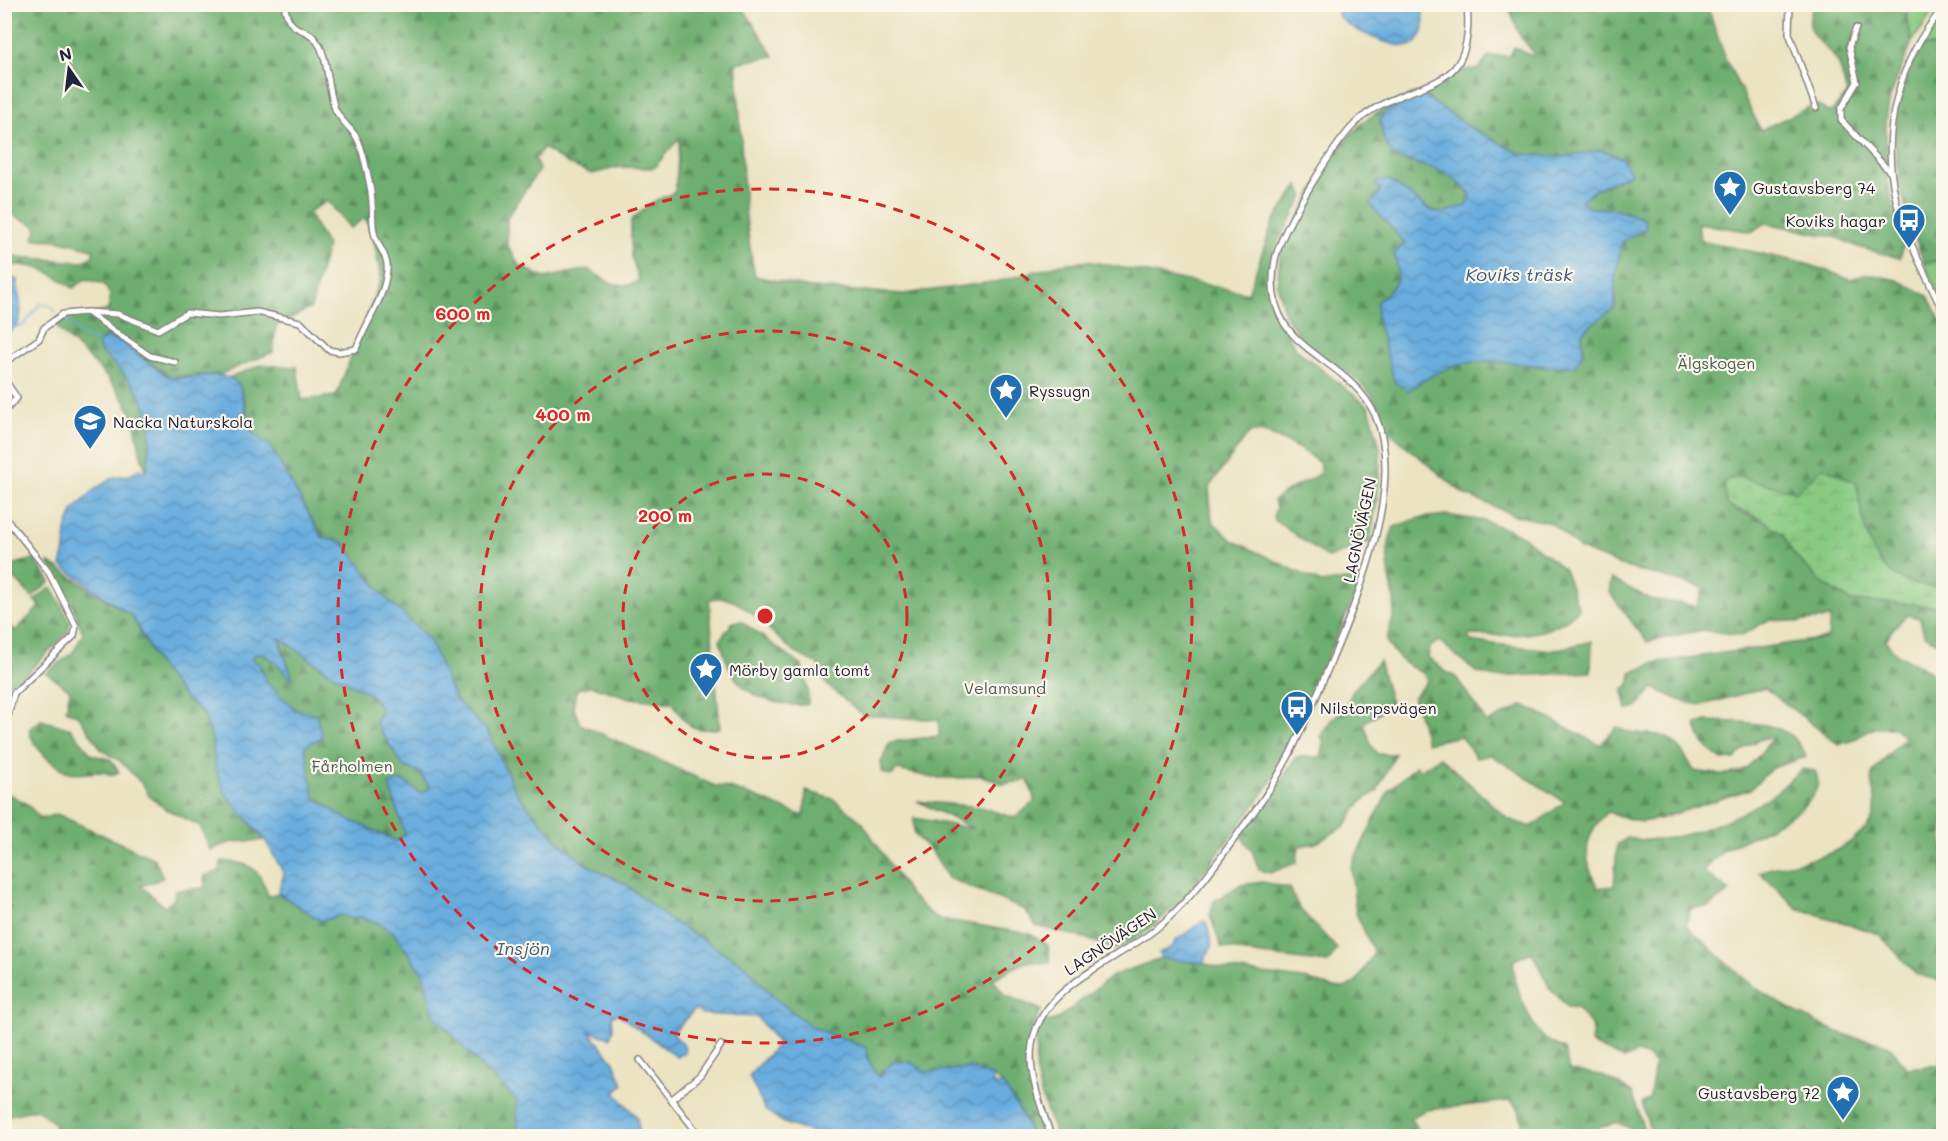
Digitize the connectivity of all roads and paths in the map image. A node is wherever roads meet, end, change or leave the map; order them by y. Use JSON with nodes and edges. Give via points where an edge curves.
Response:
{"nodes":[{"id":1,"x":284,"y":4,"type":"edge"},
{"id":2,"x":1467,"y":4,"type":"edge"},
{"id":3,"x":1790,"y":4,"type":"edge"},
{"id":4,"x":1944,"y":7,"type":"edge"},
{"id":5,"x":1856,"y":28,"type":"dead end"},
{"id":6,"x":1816,"y":108,"type":"dead end"},
{"id":7,"x":1891,"y":173,"type":"junction"},
{"id":8,"x":87,"y":312,"type":"junction"},
{"id":9,"x":1944,"y":314,"type":"edge"},
{"id":10,"x":175,"y":362,"type":"dead end"},
{"id":11,"x":4,"y":363,"type":"edge"},
{"id":12,"x":4,"y":379,"type":"edge"},
{"id":13,"x":4,"y":412,"type":"edge"},
{"id":14,"x":4,"y":516,"type":"edge"},
{"id":15,"x":4,"y":731,"type":"edge"},
{"id":16,"x":720,"y":1045,"type":"dead end"},
{"id":17,"x":640,"y":1060,"type":"dead end"},
{"id":18,"x":672,"y":1100,"type":"junction"},
{"id":19,"x":700,"y":1137,"type":"edge"},
{"id":20,"x":1051,"y":1137,"type":"edge"}],
"edges":[{"from":1,"to":8,"type":"street","via":[[289,23],[318,43],[335,111],[358,140],[372,201],[373,229],[387,260],[378,304],[356,349],[329,351],[300,322],[257,312],[219,316],[187,313],[158,330],[118,314]]},
{"from":2,"to":20,"type":"street","name":"LAGNÖVÄGEN","via":[[1468,42],[1457,66],[1441,79],[1382,105],[1355,124],[1312,186],[1285,233],[1276,259],[1274,292],[1291,334],[1362,394],[1380,429],[1385,455],[1384,482],[1363,587],[1291,755],[1250,817],[1180,908],[1143,939],[1066,988],[1042,1014],[1034,1033],[1031,1068]]},
{"from":3,"to":6,"type":"street","via":[[1789,33]]},
{"from":4,"to":7,"type":"street","via":[[1912,54],[1897,94],[1891,133]]},
{"from":5,"to":7,"type":"street","via":[[1849,47],[1857,82],[1841,109],[1841,120]]},
{"from":7,"to":9,"type":"street","via":[[1902,220]]},
{"from":8,"to":10,"type":"street","via":[[150,356]]},
{"from":8,"to":11,"type":"street","via":[[63,314],[44,328],[39,339]]},
{"from":12,"to":13,"type":"street","via":[[17,398]]},
{"from":14,"to":15,"type":"street","via":[[48,571],[76,626],[74,636],[14,693]]},
{"from":16,"to":18,"type":"street","via":[[700,1076]]},
{"from":17,"to":18,"type":"street"},
{"from":18,"to":19,"type":"street"}]}
